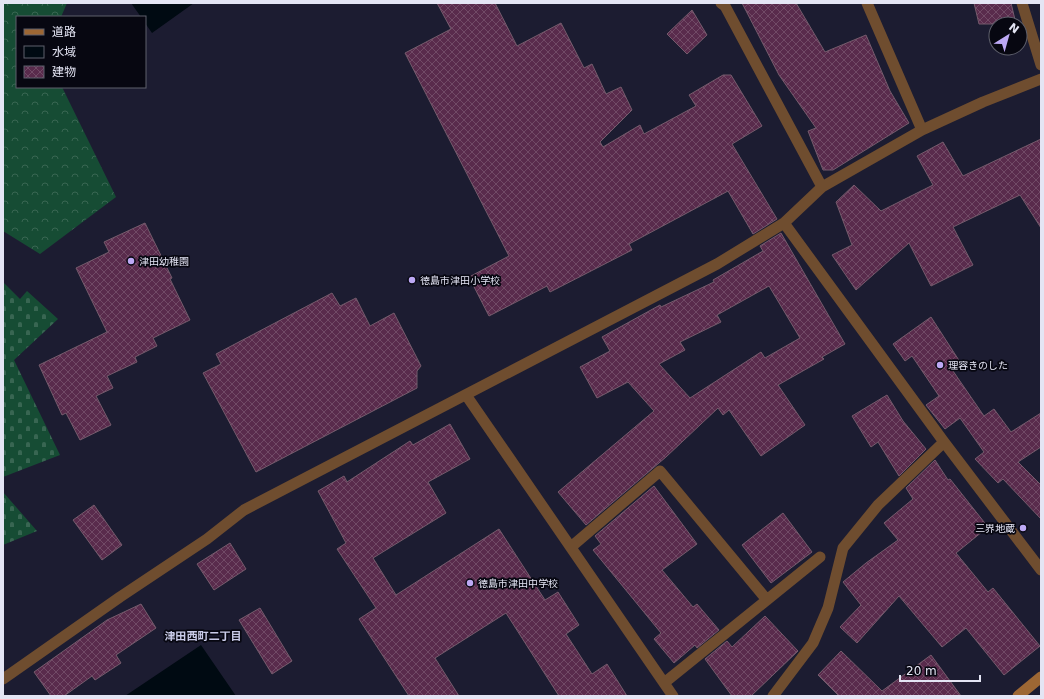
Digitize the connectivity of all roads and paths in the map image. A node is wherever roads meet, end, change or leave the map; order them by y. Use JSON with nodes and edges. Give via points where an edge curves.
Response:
{"nodes":[{"id":1,"x":721,"y":3,"type":"edge"},
{"id":2,"x":867,"y":3,"type":"edge"},
{"id":3,"x":1022,"y":3,"type":"edge"},
{"id":4,"x":1041,"y":65,"type":"edge"},
{"id":5,"x":1041,"y":79,"type":"edge"},
{"id":6,"x":922,"y":130,"type":"junction"},
{"id":7,"x":822,"y":187,"type":"junction"},
{"id":8,"x":784,"y":223,"type":"junction"},
{"id":9,"x":466,"y":395,"type":"junction"},
{"id":10,"x":944,"y":442,"type":"junction"},
{"id":11,"x":570,"y":547,"type":"junction"},
{"id":12,"x":820,"y":557,"type":"dead end"},
{"id":13,"x":1041,"y":570,"type":"edge"},
{"id":14,"x":767,"y":600,"type":"junction"},
{"id":15,"x":1041,"y":677,"type":"edge"},
{"id":16,"x":3,"y":679,"type":"edge"},
{"id":17,"x":664,"y":683,"type":"junction"},
{"id":18,"x":673,"y":696,"type":"edge"},
{"id":19,"x":773,"y":696,"type":"edge"},
{"id":20,"x":1018,"y":696,"type":"edge"}],
"edges":[{"from":1,"to":7,"type":"street","via":[[725,6]]},
{"from":2,"to":6,"type":"street"},
{"from":3,"to":4,"type":"street"},
{"from":5,"to":6,"type":"street"},
{"from":6,"to":7,"type":"street"},
{"from":7,"to":8,"type":"street"},
{"from":8,"to":9,"type":"street","via":[[717,264]]},
{"from":8,"to":10,"type":"street"},
{"from":9,"to":11,"type":"street"},
{"from":9,"to":16,"type":"street","via":[[244,510],[207,539],[120,596]]},
{"from":10,"to":13,"type":"street"},
{"from":10,"to":19,"type":"street","via":[[878,505],[843,548],[828,608],[812,643]]},
{"from":11,"to":14,"type":"street","via":[[660,471]]},
{"from":11,"to":17,"type":"street"},
{"from":12,"to":14,"type":"street"},
{"from":14,"to":17,"type":"street"},
{"from":15,"to":20,"type":"main road"},
{"from":17,"to":18,"type":"street"}]}
